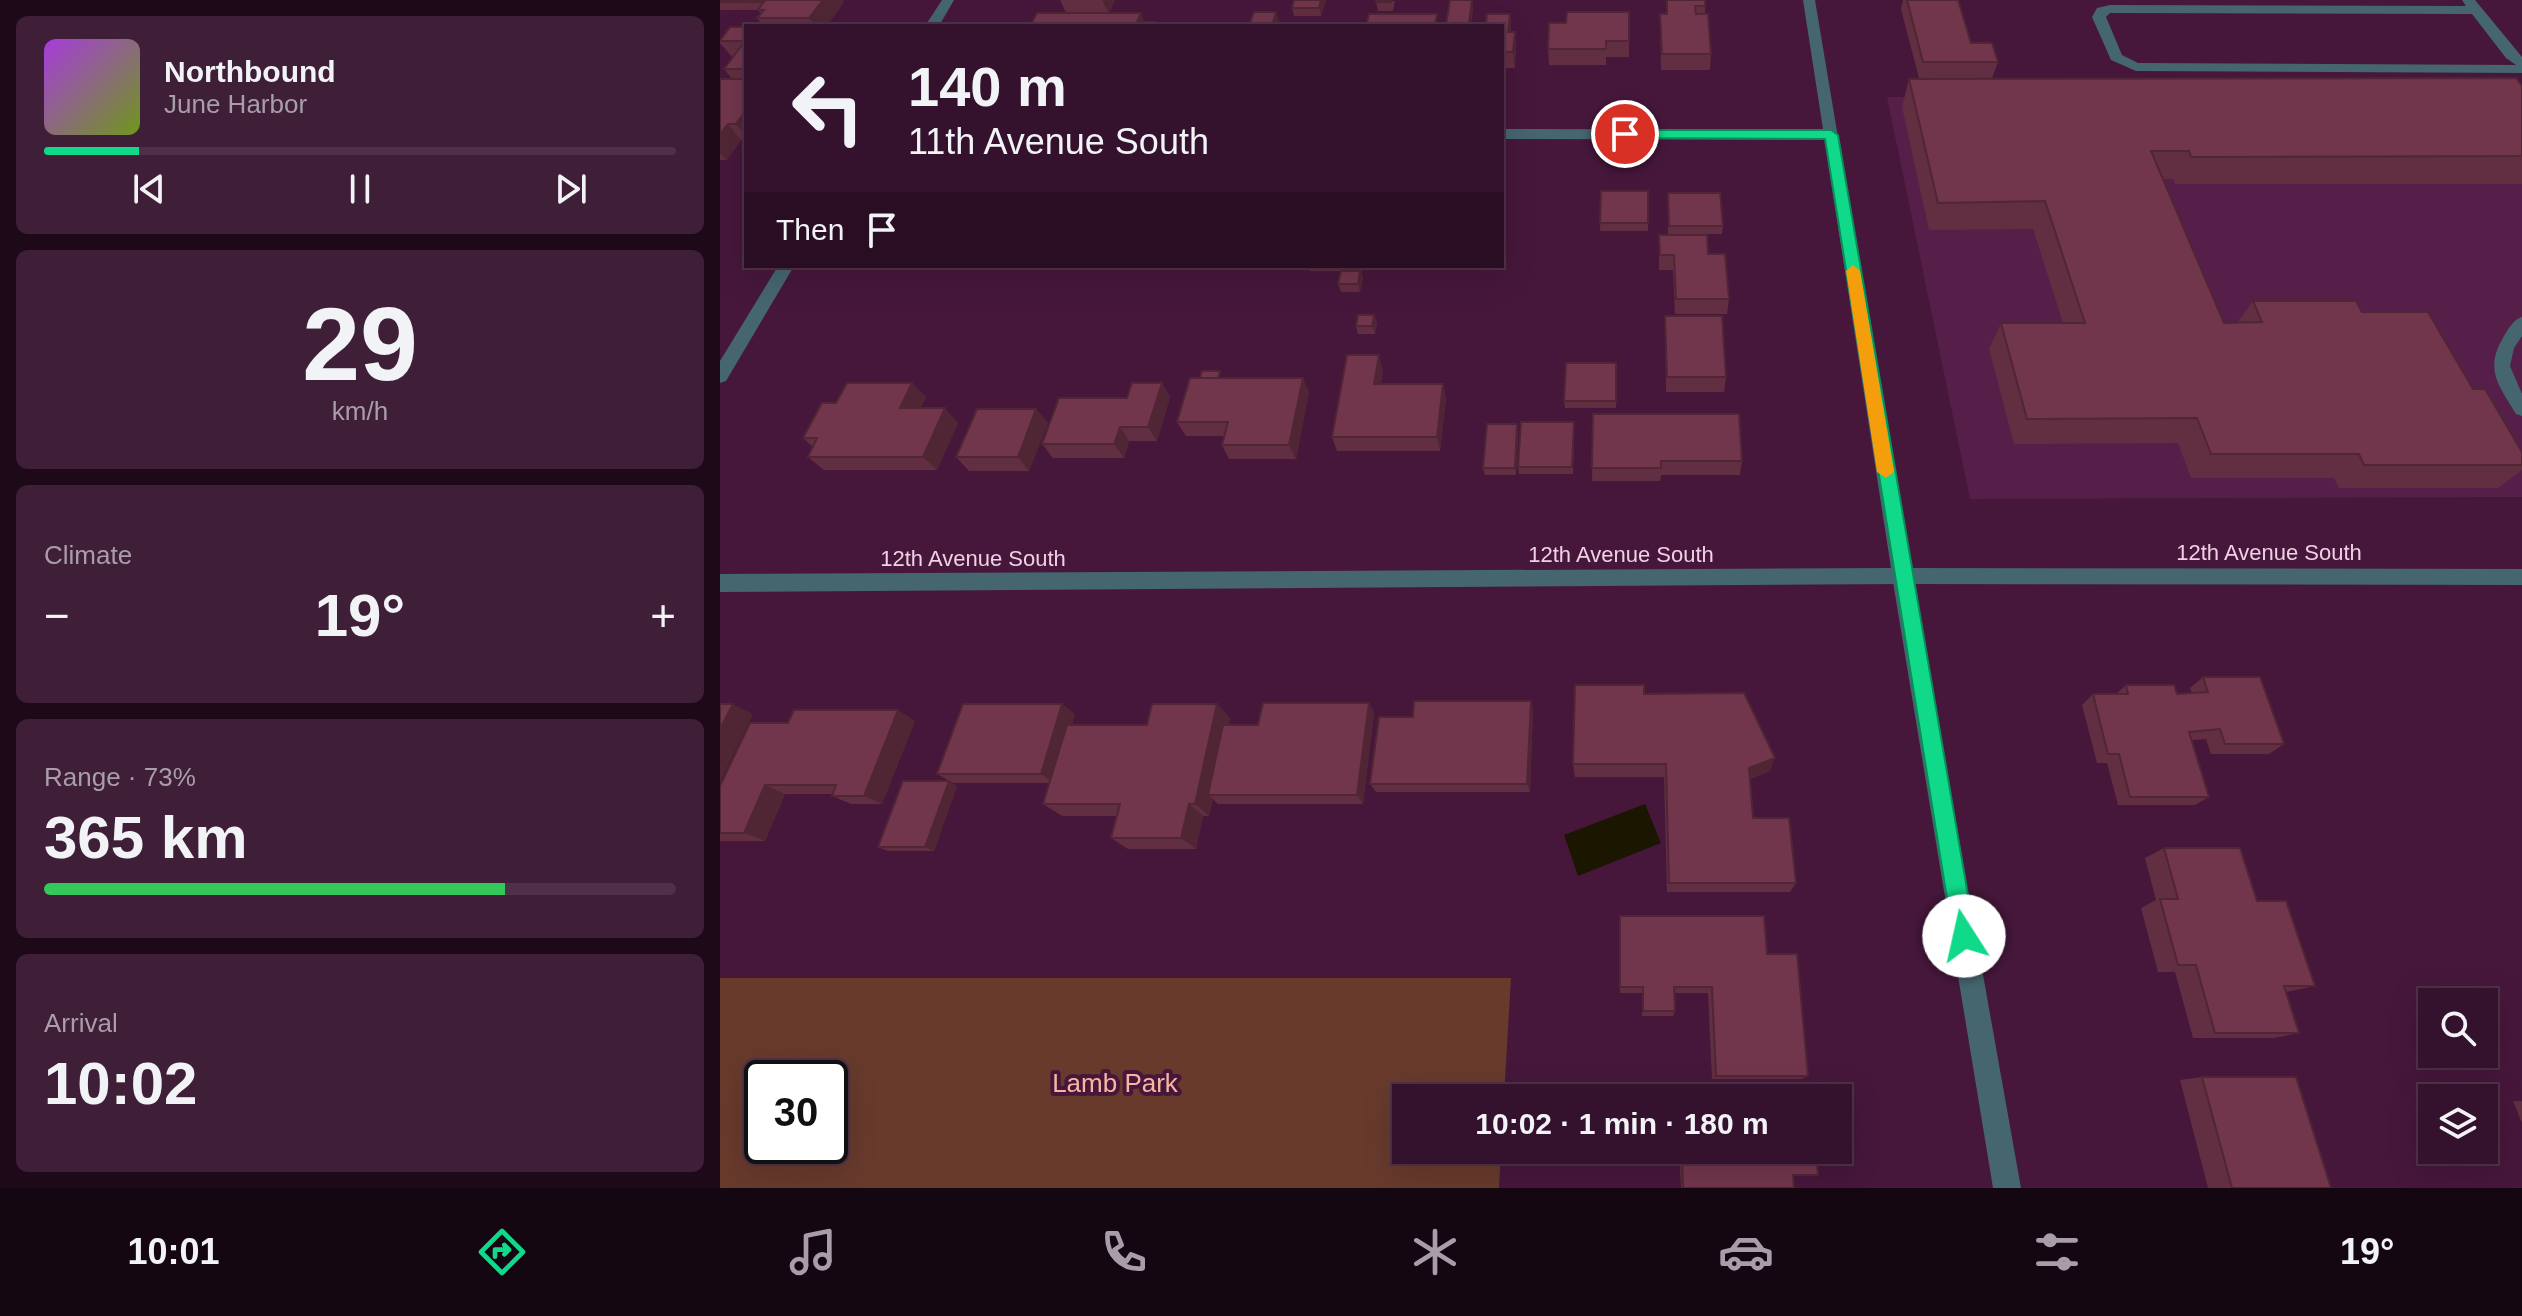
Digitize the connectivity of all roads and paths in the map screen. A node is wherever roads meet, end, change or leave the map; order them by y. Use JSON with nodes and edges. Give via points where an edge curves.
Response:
{"nodes":[{"id":1,"x":948,"y":0,"type":"edge"},
{"id":2,"x":1809,"y":0,"type":"edge"},
{"id":3,"x":2472,"y":5,"type":"edge"},
{"id":4,"x":933,"y":24,"type":"edge"},
{"id":5,"x":2522,"y":63,"type":"edge"},
{"id":6,"x":2522,"y":69,"type":"edge"},
{"id":7,"x":1504,"y":134,"type":"edge"},
{"id":8,"x":1831,"y":135,"type":"junction"},
{"id":9,"x":785,"y":268,"type":"edge"},
{"id":10,"x":2522,"y":323,"type":"edge"},
{"id":11,"x":720,"y":376,"type":"edge"},
{"id":12,"x":2522,"y":409,"type":"edge"},
{"id":13,"x":1902,"y":576,"type":"junction"},
{"id":14,"x":2522,"y":577,"type":"edge"},
{"id":15,"x":720,"y":583,"type":"edge"},
{"id":16,"x":2007,"y":1188,"type":"edge"}],
"edges":[{"from":1,"to":4,"type":"street"},
{"from":2,"to":8,"type":"street"},
{"from":3,"to":5,"type":"street"},
{"from":3,"to":6,"type":"street","via":[[2102,11],[2099,17],[2116,57],[2136,67]]},
{"from":7,"to":8,"type":"street"},
{"from":8,"to":13,"type":"street"},
{"from":9,"to":11,"type":"street"},
{"from":10,"to":12,"type":"street","via":[[2499,361]]},
{"from":13,"to":14,"type":"street","name":"12th Avenue South"},
{"from":13,"to":15,"type":"street","name":"12th Avenue South"},
{"from":13,"to":16,"type":"street"}]}
